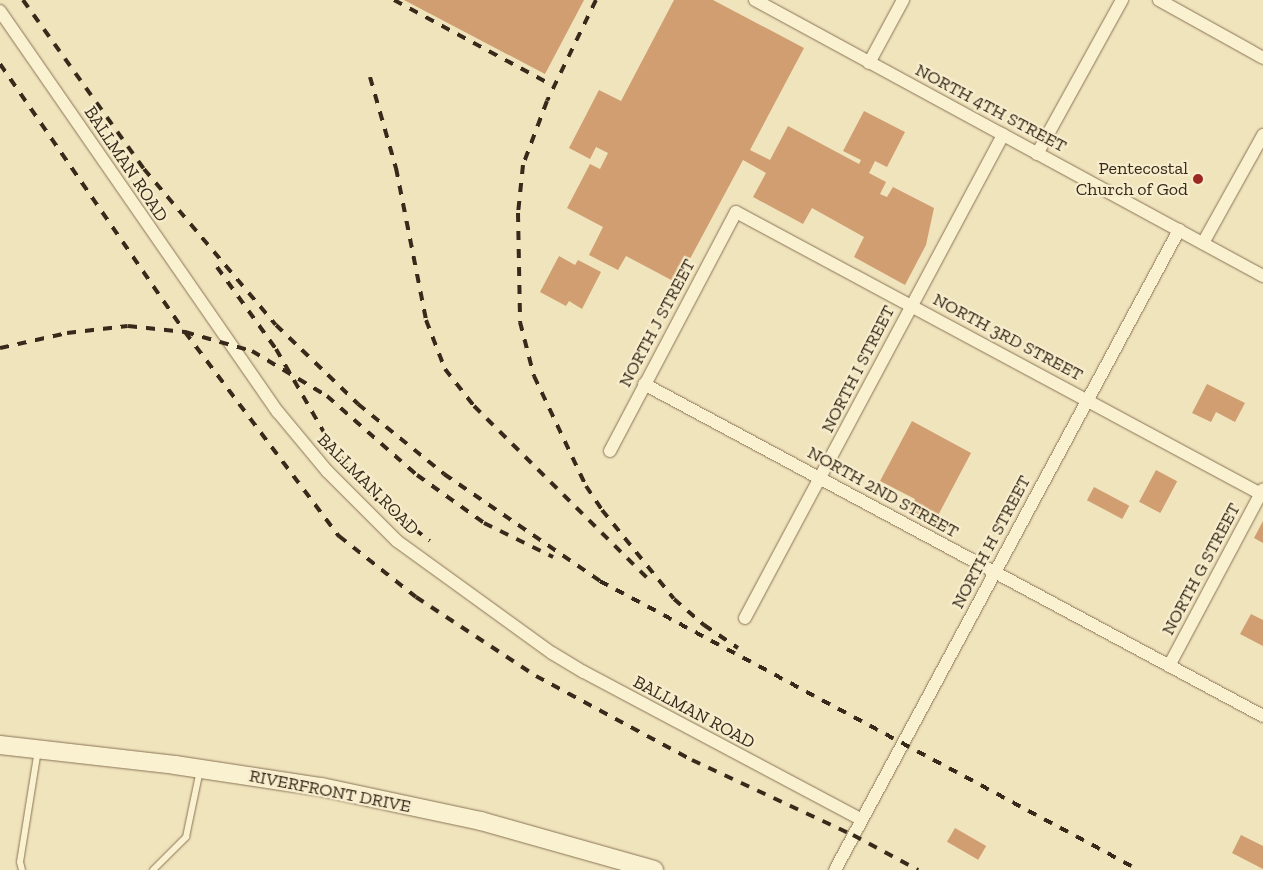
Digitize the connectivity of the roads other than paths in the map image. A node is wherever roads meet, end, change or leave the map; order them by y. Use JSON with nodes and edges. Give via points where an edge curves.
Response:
{"nodes":[{"id":1,"x":755,"y":0,"type":"edge"},
{"id":2,"x":903,"y":0,"type":"edge"},
{"id":3,"x":1122,"y":0,"type":"edge"},
{"id":4,"x":1159,"y":0,"type":"edge"},
{"id":5,"x":0,"y":11,"type":"edge"},
{"id":6,"x":1263,"y":58,"type":"edge"},
{"id":7,"x":869,"y":62,"type":"junction"},
{"id":8,"x":1003,"y":135,"type":"junction"},
{"id":9,"x":1263,"y":135,"type":"edge"},
{"id":10,"x":1037,"y":154,"type":"junction"},
{"id":11,"x":736,"y":212,"type":"joint"},
{"id":12,"x":1179,"y":230,"type":"junction"},
{"id":13,"x":1203,"y":243,"type":"junction"},
{"id":14,"x":1263,"y":276,"type":"edge"},
{"id":15,"x":910,"y":304,"type":"junction"},
{"id":16,"x":644,"y":384,"type":"junction"},
{"id":17,"x":1087,"y":400,"type":"junction"},
{"id":18,"x":610,"y":451,"type":"dead end"},
{"id":19,"x":822,"y":478,"type":"junction"},
{"id":20,"x":1262,"y":492,"type":"edge"},
{"id":21,"x":994,"y":572,"type":"junction"},
{"id":22,"x":745,"y":618,"type":"dead end"},
{"id":23,"x":1170,"y":666,"type":"junction"},
{"id":24,"x":1263,"y":716,"type":"edge"},
{"id":25,"x":0,"y":745,"type":"edge"},
{"id":26,"x":38,"y":750,"type":"junction"},
{"id":27,"x":200,"y":769,"type":"junction"},
{"id":28,"x":861,"y":818,"type":"junction"},
{"id":29,"x":162,"y":867,"type":"edge"},
{"id":30,"x":22,"y":870,"type":"edge"},
{"id":31,"x":154,"y":870,"type":"edge"},
{"id":32,"x":654,"y":870,"type":"edge"},
{"id":33,"x":835,"y":870,"type":"edge"}],
"edges":[{"from":1,"to":7,"type":"street","name":"NORTH 4TH STREET"},
{"from":2,"to":7,"type":"street"},
{"from":3,"to":10,"type":"street"},
{"from":4,"to":6,"type":"street"},
{"from":5,"to":28,"type":"street","name":"BALLMAN ROAD","via":[[278,412],[327,471],[391,534],[428,566],[568,663],[636,702]]},
{"from":7,"to":8,"type":"street","name":"NORTH 4TH STREET"},
{"from":8,"to":10,"type":"street","name":"NORTH 4TH STREET"},
{"from":8,"to":15,"type":"street","name":"NORTH I STREET"},
{"from":9,"to":13,"type":"street"},
{"from":10,"to":12,"type":"street","name":"NORTH 4TH STREET"},
{"from":11,"to":15,"type":"street","name":"NORTH 3RD STREET"},
{"from":11,"to":16,"type":"street","name":"NORTH J STREET"},
{"from":12,"to":13,"type":"street","name":"NORTH 4TH STREET"},
{"from":12,"to":17,"type":"street","name":"NORTH H STREET"},
{"from":13,"to":14,"type":"street","name":"NORTH 4TH STREET"},
{"from":15,"to":17,"type":"street","name":"NORTH 3RD STREET"},
{"from":15,"to":19,"type":"street","name":"NORTH I STREET"},
{"from":16,"to":18,"type":"street","name":"NORTH J STREET"},
{"from":16,"to":19,"type":"street","name":"NORTH 2ND STREET"},
{"from":17,"to":20,"type":"street","name":"NORTH 3RD STREET"},
{"from":17,"to":21,"type":"street","name":"NORTH H STREET"},
{"from":19,"to":21,"type":"street","name":"NORTH 2ND STREET"},
{"from":19,"to":22,"type":"street","name":"NORTH I STREET"},
{"from":20,"to":23,"type":"street","name":"NORTH G STREET"},
{"from":21,"to":23,"type":"street","name":"NORTH 2ND STREET"},
{"from":21,"to":28,"type":"street","name":"NORTH H STREET"},
{"from":23,"to":24,"type":"street","name":"NORTH 2ND STREET"},
{"from":25,"to":26,"type":"street","name":"RIVERFRONT DRIVE"},
{"from":26,"to":27,"type":"street","name":"RIVERFRONT DRIVE"},
{"from":26,"to":30,"type":"lane","via":[[21,856]]},
{"from":27,"to":29,"type":"lane","via":[[186,837]]},
{"from":27,"to":32,"type":"street","name":"RIVERFRONT DRIVE","via":[[321,787],[481,821]]},
{"from":28,"to":33,"type":"street","name":"NORTH H STREET"},
{"from":29,"to":31,"type":"lane"}]}
